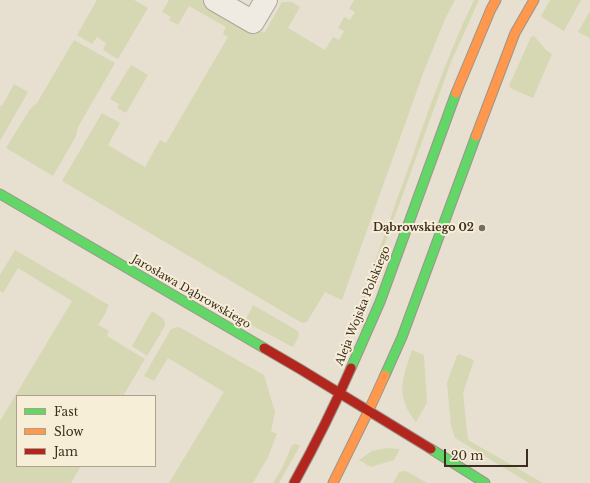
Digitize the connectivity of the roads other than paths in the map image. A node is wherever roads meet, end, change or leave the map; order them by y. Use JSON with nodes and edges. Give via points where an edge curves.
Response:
{"nodes":[{"id":1,"x":215,"y":0,"type":"edge"},
{"id":2,"x":266,"y":0,"type":"edge"},
{"id":3,"x":496,"y":0,"type":"edge"},
{"id":4,"x":534,"y":0,"type":"edge"},
{"id":5,"x":0,"y":194,"type":"edge"},
{"id":6,"x":340,"y":394,"type":"junction"},
{"id":7,"x":368,"y":412,"type":"junction"},
{"id":8,"x":294,"y":483,"type":"edge"},
{"id":9,"x":333,"y":483,"type":"edge"},
{"id":10,"x":485,"y":483,"type":"edge"}],
"edges":[{"from":1,"to":2,"type":"street","via":[[253,22]]},
{"from":3,"to":6,"type":"street","name":"Aleja Wojska Polskiego","via":[[458,87],[380,302]]},
{"from":4,"to":7,"type":"street","via":[[515,33],[402,337]]},
{"from":5,"to":6,"type":"street","name":"Jarosława Dąbrowskiego"},
{"from":6,"to":7,"type":"street","name":"Jarosława Dąbrowskiego"},
{"from":6,"to":8,"type":"street","name":"Aleja Wojska Polskiego"},
{"from":7,"to":9,"type":"street"},
{"from":7,"to":10,"type":"street","name":"Jarosława Dąbrowskiego"}]}
